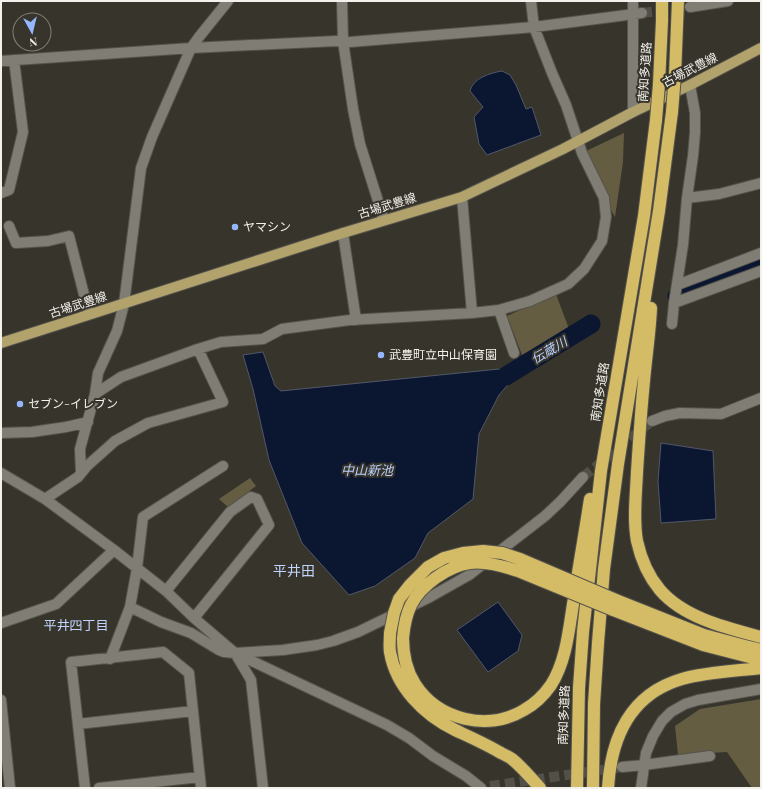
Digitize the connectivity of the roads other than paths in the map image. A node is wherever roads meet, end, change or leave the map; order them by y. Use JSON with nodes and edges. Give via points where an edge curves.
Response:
{"nodes":[{"id":1,"x":228,"y":1,"type":"edge"},
{"id":2,"x":342,"y":1,"type":"edge"},
{"id":3,"x":531,"y":1,"type":"edge"},
{"id":4,"x":634,"y":1,"type":"edge"},
{"id":5,"x":662,"y":1,"type":"edge"},
{"id":6,"x":678,"y":1,"type":"edge"},
{"id":7,"x":728,"y":1,"type":"edge"},
{"id":8,"x":690,"y":7,"type":"tunnel mouth"},
{"id":9,"x":637,"y":14,"type":"junction"},
{"id":10,"x":534,"y":27,"type":"junction"},
{"id":11,"x":343,"y":41,"type":"junction"},
{"id":12,"x":191,"y":48,"type":"junction"},
{"id":13,"x":761,"y":48,"type":"edge"},
{"id":14,"x":14,"y":60,"type":"junction"},
{"id":15,"x":1,"y":61,"type":"edge"},
{"id":16,"x":690,"y":85,"type":"junction"},
{"id":17,"x":633,"y":112,"type":"junction"},
{"id":18,"x":578,"y":142,"type":"junction"},
{"id":19,"x":761,"y":183,"type":"edge"},
{"id":20,"x":1,"y":193,"type":"edge"},
{"id":21,"x":462,"y":197,"type":"junction"},
{"id":22,"x":687,"y":198,"type":"junction"},
{"id":23,"x":384,"y":220,"type":"junction"},
{"id":24,"x":9,"y":226,"type":"dead end"},
{"id":25,"x":343,"y":233,"type":"junction"},
{"id":26,"x":655,"y":239,"type":"junction"},
{"id":27,"x":761,"y":253,"type":"edge"},
{"id":28,"x":761,"y":271,"type":"edge"},
{"id":29,"x":677,"y":285,"type":"junction"},
{"id":30,"x":674,"y":303,"type":"junction"},
{"id":31,"x":124,"y":304,"type":"junction"},
{"id":32,"x":499,"y":310,"type":"junction"},
{"id":33,"x":472,"y":313,"type":"junction"},
{"id":34,"x":89,"y":314,"type":"junction"},
{"id":35,"x":356,"y":320,"type":"junction"},
{"id":36,"x":672,"y":324,"type":"dead end"},
{"id":37,"x":1,"y":343,"type":"edge"},
{"id":38,"x":198,"y":349,"type":"junction"},
{"id":39,"x":621,"y":352,"type":"junction"},
{"id":40,"x":514,"y":353,"type":"dead end"},
{"id":41,"x":95,"y":394,"type":"junction"},
{"id":42,"x":761,"y":398,"type":"edge"},
{"id":43,"x":652,"y":421,"type":"tunnel mouth"},
{"id":44,"x":88,"y":422,"type":"junction"},
{"id":45,"x":1,"y":433,"type":"edge"},
{"id":46,"x":224,"y":466,"type":"dead end"},
{"id":47,"x":1,"y":473,"type":"edge"},
{"id":48,"x":81,"y":473,"type":"junction"},
{"id":49,"x":583,"y":477,"type":"tunnel mouth"},
{"id":50,"x":45,"y":499,"type":"junction"},
{"id":51,"x":114,"y":550,"type":"junction"},
{"id":52,"x":137,"y":568,"type":"junction"},
{"id":53,"x":166,"y":591,"type":"junction"},
{"id":54,"x":614,"y":605,"type":"junction"},
{"id":55,"x":130,"y":607,"type":"junction"},
{"id":56,"x":194,"y":618,"type":"junction"},
{"id":57,"x":1,"y":623,"type":"edge"},
{"id":58,"x":761,"y":637,"type":"edge"},
{"id":59,"x":761,"y":650,"type":"edge"},
{"id":60,"x":235,"y":653,"type":"junction"},
{"id":61,"x":110,"y":659,"type":"junction"},
{"id":62,"x":761,"y":660,"type":"edge"},
{"id":63,"x":761,"y":668,"type":"edge"},
{"id":64,"x":761,"y":689,"type":"edge"},
{"id":65,"x":1,"y":700,"type":"edge"},
{"id":66,"x":193,"y":711,"type":"junction"},
{"id":67,"x":78,"y":724,"type":"junction"},
{"id":68,"x":710,"y":756,"type":"dead end"},
{"id":69,"x":644,"y":766,"type":"junction"},
{"id":70,"x":622,"y":767,"type":"tunnel mouth"},
{"id":71,"x":200,"y":777,"type":"junction"},
{"id":72,"x":484,"y":787,"type":"edge"},
{"id":73,"x":10,"y":788,"type":"edge"},
{"id":74,"x":85,"y":788,"type":"edge"},
{"id":75,"x":99,"y":788,"type":"edge"},
{"id":76,"x":201,"y":788,"type":"edge"},
{"id":77,"x":263,"y":788,"type":"edge"},
{"id":78,"x":540,"y":788,"type":"edge"},
{"id":79,"x":577,"y":788,"type":"edge"},
{"id":80,"x":593,"y":788,"type":"edge"},
{"id":81,"x":608,"y":788,"type":"edge"},
{"id":82,"x":641,"y":788,"type":"edge"}],
"edges":[{"from":1,"to":12,"type":"street"},
{"from":2,"to":11,"type":"street"},
{"from":3,"to":10,"type":"street"},
{"from":4,"to":9,"type":"street"},
{"from":5,"to":39,"type":"highway","name":"南知多道路","bridge":true,"via":[[656,120],[644,216]]},
{"from":6,"to":26,"type":"highway","bridge":true,"via":[[672,112]]},
{"from":7,"to":8,"type":"street"},
{"from":9,"to":10,"type":"street"},
{"from":9,"to":17,"type":"street"},
{"from":10,"to":11,"type":"street"},
{"from":10,"to":18,"type":"street","via":[[566,105]]},
{"from":11,"to":12,"type":"street"},
{"from":11,"to":23,"type":"street","via":[[352,109],[360,144]]},
{"from":12,"to":14,"type":"street"},
{"from":12,"to":31,"type":"street","via":[[141,168]]},
{"from":13,"to":16,"type":"main road","name":"古場武豊線"},
{"from":14,"to":15,"type":"street"},
{"from":14,"to":20,"type":"street","via":[[23,132],[9,190]]},
{"from":16,"to":17,"type":"main road","name":"古場武豊線"},
{"from":16,"to":22,"type":"street","via":[[696,113]]},
{"from":17,"to":18,"type":"main road","name":"古場武豊線"},
{"from":18,"to":21,"type":"main road","name":"古場武豊線"},
{"from":18,"to":32,"type":"street","via":[[604,198],[606,217],[602,241],[584,270],[568,284],[530,301]]},
{"from":19,"to":22,"type":"street","via":[[719,194]]},
{"from":21,"to":23,"type":"main road","name":"古場武豊線"},
{"from":21,"to":33,"type":"street"},
{"from":22,"to":29,"type":"street"},
{"from":23,"to":25,"type":"main road","name":"古場武豊線"},
{"from":24,"to":34,"type":"street","via":[[16,243],[48,241],[69,236]]},
{"from":25,"to":31,"type":"main road","name":"古場武豊線"},
{"from":25,"to":35,"type":"street"},
{"from":26,"to":58,"type":"highway","via":[[651,316],[638,446],[635,512],[637,542],[654,582],[670,600],[710,622]]},
{"from":26,"to":80,"type":"highway","via":[[618,464],[604,569],[594,704]]},
{"from":27,"to":29,"type":"street"},
{"from":28,"to":30,"type":"street"},
{"from":29,"to":30,"type":"street"},
{"from":30,"to":36,"type":"street"},
{"from":31,"to":34,"type":"main road","name":"古場武豊線"},
{"from":31,"to":41,"type":"street","via":[[117,331],[98,373]]},
{"from":32,"to":33,"type":"street"},
{"from":32,"to":40,"type":"street"},
{"from":33,"to":35,"type":"street"},
{"from":34,"to":37,"type":"main road","name":"古場武豊線"},
{"from":35,"to":38,"type":"street","via":[[282,328],[263,339],[221,342]]},
{"from":38,"to":41,"type":"street","via":[[121,378]]},
{"from":38,"to":48,"type":"street","via":[[223,402],[148,423],[115,441]]},
{"from":39,"to":54,"type":"highway","bridge":true,"via":[[606,395],[566,647],[552,684],[534,704],[517,714],[483,722],[456,717],[441,710],[426,698],[409,673],[403,638],[411,605],[431,582],[448,570],[468,563],[507,567],[518,571]]},
{"from":39,"to":79,"type":"highway","name":"南知多道路","via":[[601,471],[583,632]]},
{"from":41,"to":44,"type":"street"},
{"from":42,"to":43,"type":"street","via":[[721,414],[680,412]]},
{"from":44,"to":45,"type":"street","via":[[32,432]]},
{"from":44,"to":48,"type":"street","via":[[80,449]]},
{"from":46,"to":52,"type":"street","via":[[143,517]]},
{"from":47,"to":50,"type":"street"},
{"from":48,"to":50,"type":"street"},
{"from":49,"to":60,"type":"street","via":[[545,516],[469,574],[430,597],[333,642],[283,650]]},
{"from":50,"to":51,"type":"street"},
{"from":51,"to":52,"type":"street"},
{"from":51,"to":57,"type":"street","via":[[56,604]]},
{"from":52,"to":53,"type":"street"},
{"from":52,"to":55,"type":"street"},
{"from":53,"to":56,"type":"street"},
{"from":53,"to":56,"type":"street","via":[[230,512],[251,497],[257,499],[268,525]]},
{"from":54,"to":59,"type":"highway","via":[[704,635]]},
{"from":54,"to":62,"type":"highway","via":[[703,645]]},
{"from":54,"to":78,"type":"highway","bridge":true,"via":[[520,559],[502,553],[483,551],[444,558],[428,567],[399,599],[390,633],[390,652],[395,669],[413,698],[424,711],[439,722],[487,744],[511,759]]},
{"from":55,"to":60,"type":"street","via":[[191,633],[219,650]]},
{"from":55,"to":61,"type":"street"},
{"from":56,"to":60,"type":"street"},
{"from":60,"to":72,"type":"street","via":[[387,725]]},
{"from":60,"to":77,"type":"street","via":[[251,680]]},
{"from":61,"to":66,"type":"street","via":[[163,652],[189,673]]},
{"from":61,"to":67,"type":"street","via":[[71,662]]},
{"from":63,"to":81,"type":"highway","via":[[682,679],[661,687],[650,695],[629,715],[622,727],[612,757]]},
{"from":64,"to":69,"type":"street","via":[[698,700],[671,712],[653,736]]},
{"from":65,"to":73,"type":"street"},
{"from":66,"to":67,"type":"street"},
{"from":66,"to":71,"type":"street"},
{"from":67,"to":74,"type":"street"},
{"from":68,"to":69,"type":"street"},
{"from":69,"to":70,"type":"street"},
{"from":69,"to":82,"type":"street"},
{"from":71,"to":75,"type":"street"},
{"from":71,"to":76,"type":"street"}]}
